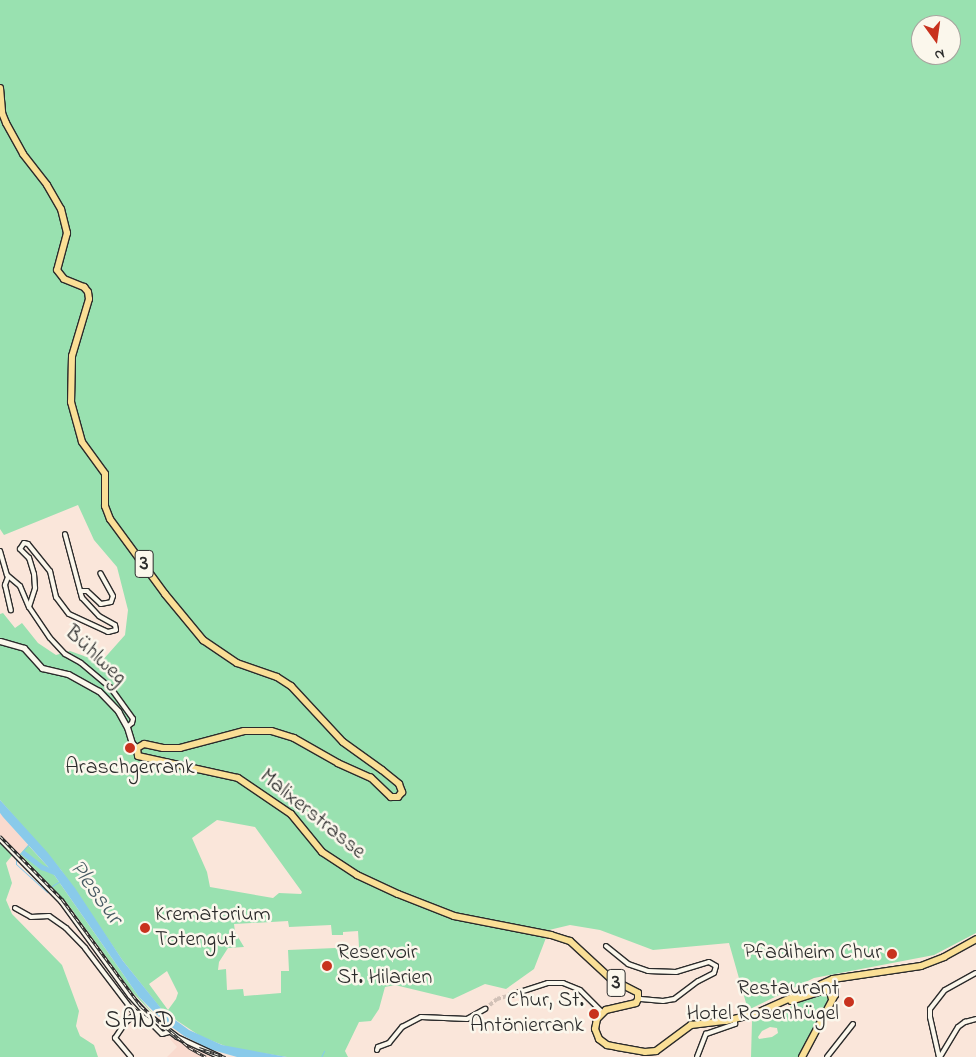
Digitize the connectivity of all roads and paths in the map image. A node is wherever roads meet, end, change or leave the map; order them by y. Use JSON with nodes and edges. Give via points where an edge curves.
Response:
{"nodes":[{"id":1,"x":0,"y":88,"type":"edge"},
{"id":2,"x":65,"y":534,"type":"dead end"},
{"id":3,"x":0,"y":551,"type":"edge"},
{"id":4,"x":100,"y":573,"type":"dead end"},
{"id":5,"x":8,"y":577,"type":"junction"},
{"id":6,"x":80,"y":591,"type":"junction"},
{"id":7,"x":29,"y":607,"type":"junction"},
{"id":8,"x":11,"y":610,"type":"dead end"},
{"id":9,"x":0,"y":641,"type":"edge"},
{"id":10,"x":127,"y":727,"type":"junction"},
{"id":11,"x":137,"y":748,"type":"junction"},
{"id":12,"x":0,"y":839,"type":"edge"},
{"id":13,"x":15,"y":908,"type":"dead end"},
{"id":14,"x":976,"y":939,"type":"edge"},
{"id":15,"x":606,"y":946,"type":"dead end"},
{"id":16,"x":976,"y":973,"type":"edge"},
{"id":17,"x":834,"y":979,"type":"junction"},
{"id":18,"x":511,"y":995,"type":"tunnel mouth"},
{"id":19,"x":638,"y":999,"type":"junction"},
{"id":20,"x":832,"y":1000,"type":"junction"},
{"id":21,"x":780,"y":1004,"type":"junction"},
{"id":22,"x":485,"y":1009,"type":"tunnel mouth"},
{"id":23,"x":602,"y":1012,"type":"junction"},
{"id":24,"x":136,"y":1013,"type":"junction"},
{"id":25,"x":735,"y":1019,"type":"junction"},
{"id":26,"x":976,"y":1019,"type":"edge"},
{"id":27,"x":853,"y":1024,"type":"dead end"},
{"id":28,"x":169,"y":1032,"type":"junction"},
{"id":29,"x":377,"y":1050,"type":"dead end"},
{"id":30,"x":131,"y":1057,"type":"edge"},
{"id":31,"x":220,"y":1057,"type":"edge"},
{"id":32,"x":697,"y":1057,"type":"edge"},
{"id":33,"x":802,"y":1057,"type":"edge"},
{"id":34,"x":827,"y":1057,"type":"edge"},
{"id":35,"x":940,"y":1057,"type":"edge"}],
"edges":[{"from":1,"to":11,"type":"main road","name":"Malixerstrasse","number":"3","via":[[6,123],[23,154],[56,197],[66,224],[66,241],[57,270],[64,279],[88,292],[89,299],[72,356],[71,402],[82,442],[105,474],[105,506],[110,519],[203,640],[237,663],[277,677],[296,689],[339,739],[399,784],[402,792],[398,797],[391,797],[370,778],[294,738],[276,732],[244,731],[180,748],[144,744]]},
{"from":2,"to":6,"type":"street","name":"Bühlweg"},
{"from":3,"to":5,"type":"street","name":"Bühlweg"},
{"from":4,"to":6,"type":"street","name":"Bühlweg","via":[[113,596],[111,602],[101,604],[87,591]]},
{"from":5,"to":7,"type":"street","name":"Bühlweg","via":[[20,586]]},
{"from":5,"to":8,"type":"street","name":"Bühlweg","via":[[5,583]]},
{"from":6,"to":7,"type":"street","name":"Bühlweg","via":[[96,613],[116,626],[114,632],[91,626],[67,612],[56,596],[50,571],[28,544],[23,543],[20,549],[29,558],[34,572],[35,588]]},
{"from":7,"to":10,"type":"street","name":"Bühlweg","via":[[62,652],[112,689],[133,719]]},
{"from":9,"to":10,"type":"street","via":[[24,648],[42,668],[68,674],[96,689],[115,707]]},
{"from":10,"to":11,"type":"street"},
{"from":11,"to":19,"type":"main road","name":"Malixerstrasse","number":"3","via":[[137,754],[142,758],[238,778],[291,814],[319,849],[371,882],[454,916],[567,940],[610,979],[635,990]]},
{"from":12,"to":28,"type":"street","via":[[61,901],[132,998]]},
{"from":13,"to":24,"type":"street","via":[[31,917],[51,917],[69,931]]},
{"from":14,"to":17,"type":"main road","via":[[914,968]]},
{"from":15,"to":19,"type":"street","via":[[628,964],[648,971],[680,971],[709,962],[716,966],[714,973],[674,999]]},
{"from":16,"to":35,"type":"street","via":[[945,990],[930,1009]]},
{"from":17,"to":20,"type":"main road","via":[[836,991]]},
{"from":17,"to":21,"type":"main road","number":"3","via":[[812,986]]},
{"from":18,"to":23,"type":"street","via":[[548,983],[563,982],[580,990]]},
{"from":19,"to":23,"type":"main road","number":"3","via":[[634,1004]]},
{"from":20,"to":21,"type":"main road","via":[[830,992],[825,990]]},
{"from":20,"to":33,"type":"main road"},
{"from":21,"to":25,"type":"main road","number":"3"},
{"from":22,"to":29,"type":"street","via":[[466,1019],[421,1017],[402,1027],[389,1043]]},
{"from":23,"to":25,"type":"main road","number":"3","via":[[595,1027],[602,1041],[647,1052],[660,1049],[691,1025]]},
{"from":24,"to":28,"type":"street","via":[[161,1034]]},
{"from":24,"to":30,"type":"street","via":[[124,1023],[115,1038]]},
{"from":25,"to":32,"type":"street","via":[[735,1024],[706,1034]]},
{"from":26,"to":35,"type":"street","via":[[958,1027]]},
{"from":27,"to":34,"type":"street"},
{"from":28,"to":31,"type":"street"}]}
